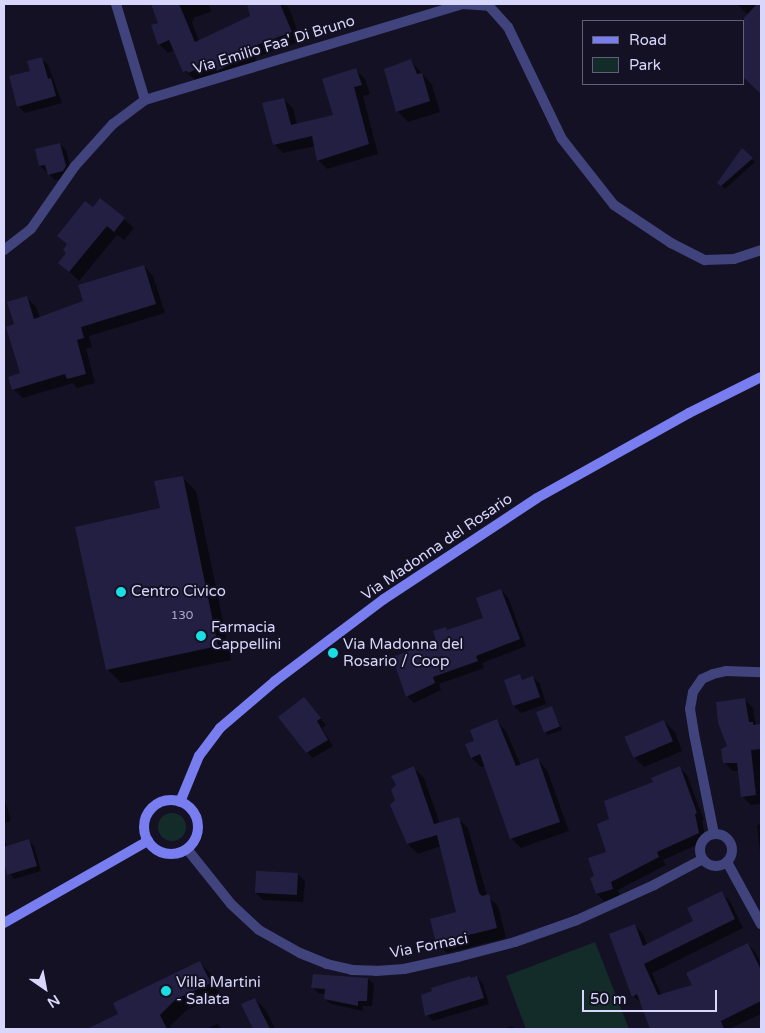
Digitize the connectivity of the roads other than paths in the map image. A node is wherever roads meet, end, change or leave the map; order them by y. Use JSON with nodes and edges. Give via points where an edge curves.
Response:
{"nodes":[{"id":1,"x":116,"y":4,"type":"edge"},
{"id":2,"x":145,"y":100,"type":"junction"},
{"id":3,"x":4,"y":250,"type":"edge"},
{"id":4,"x":761,"y":250,"type":"edge"},
{"id":5,"x":761,"y":377,"type":"edge"},
{"id":6,"x":761,"y":672,"type":"edge"},
{"id":7,"x":180,"y":802,"type":"junction"},
{"id":8,"x":714,"y":834,"type":"junction"},
{"id":9,"x":148,"y":841,"type":"junction"},
{"id":10,"x":188,"y":849,"type":"junction"},
{"id":11,"x":703,"y":859,"type":"junction"},
{"id":12,"x":727,"y":862,"type":"junction"},
{"id":13,"x":4,"y":923,"type":"edge"},
{"id":14,"x":761,"y":924,"type":"edge"}],
"edges":[{"from":1,"to":2,"type":"street"},
{"from":2,"to":3,"type":"street","name":"Via Emilio Faa' Di Bruno","via":[[113,124],[75,166],[31,229]]},
{"from":2,"to":4,"type":"street","name":"Via Emilio Faa' Di Bruno","via":[[462,4],[489,6],[508,28],[562,139],[614,205],[671,244],[705,260],[734,259]]},
{"from":5,"to":7,"type":"street","name":"Via Madonna del Rosario","via":[[536,498],[339,632],[220,728],[199,756]]},
{"from":6,"to":8,"type":"street","via":[[713,674],[702,679],[693,692],[690,709]]},
{"from":7,"to":9,"type":"street","via":[[161,802],[150,810],[144,822]]},
{"from":7,"to":10,"type":"street","via":[[192,810],[198,823],[196,837]]},
{"from":8,"to":11,"type":"street","via":[[701,844]]},
{"from":8,"to":12,"type":"street","via":[[729,840],[732,852]]},
{"from":9,"to":10,"type":"street","via":[[166,854]]},
{"from":9,"to":13,"type":"street"},
{"from":10,"to":11,"type":"street","name":"Via Fornaci","via":[[231,904],[260,930],[327,964],[376,971],[404,969],[515,942],[577,920]]},
{"from":11,"to":12,"type":"street","via":[[714,866]]},
{"from":12,"to":14,"type":"street"}]}
